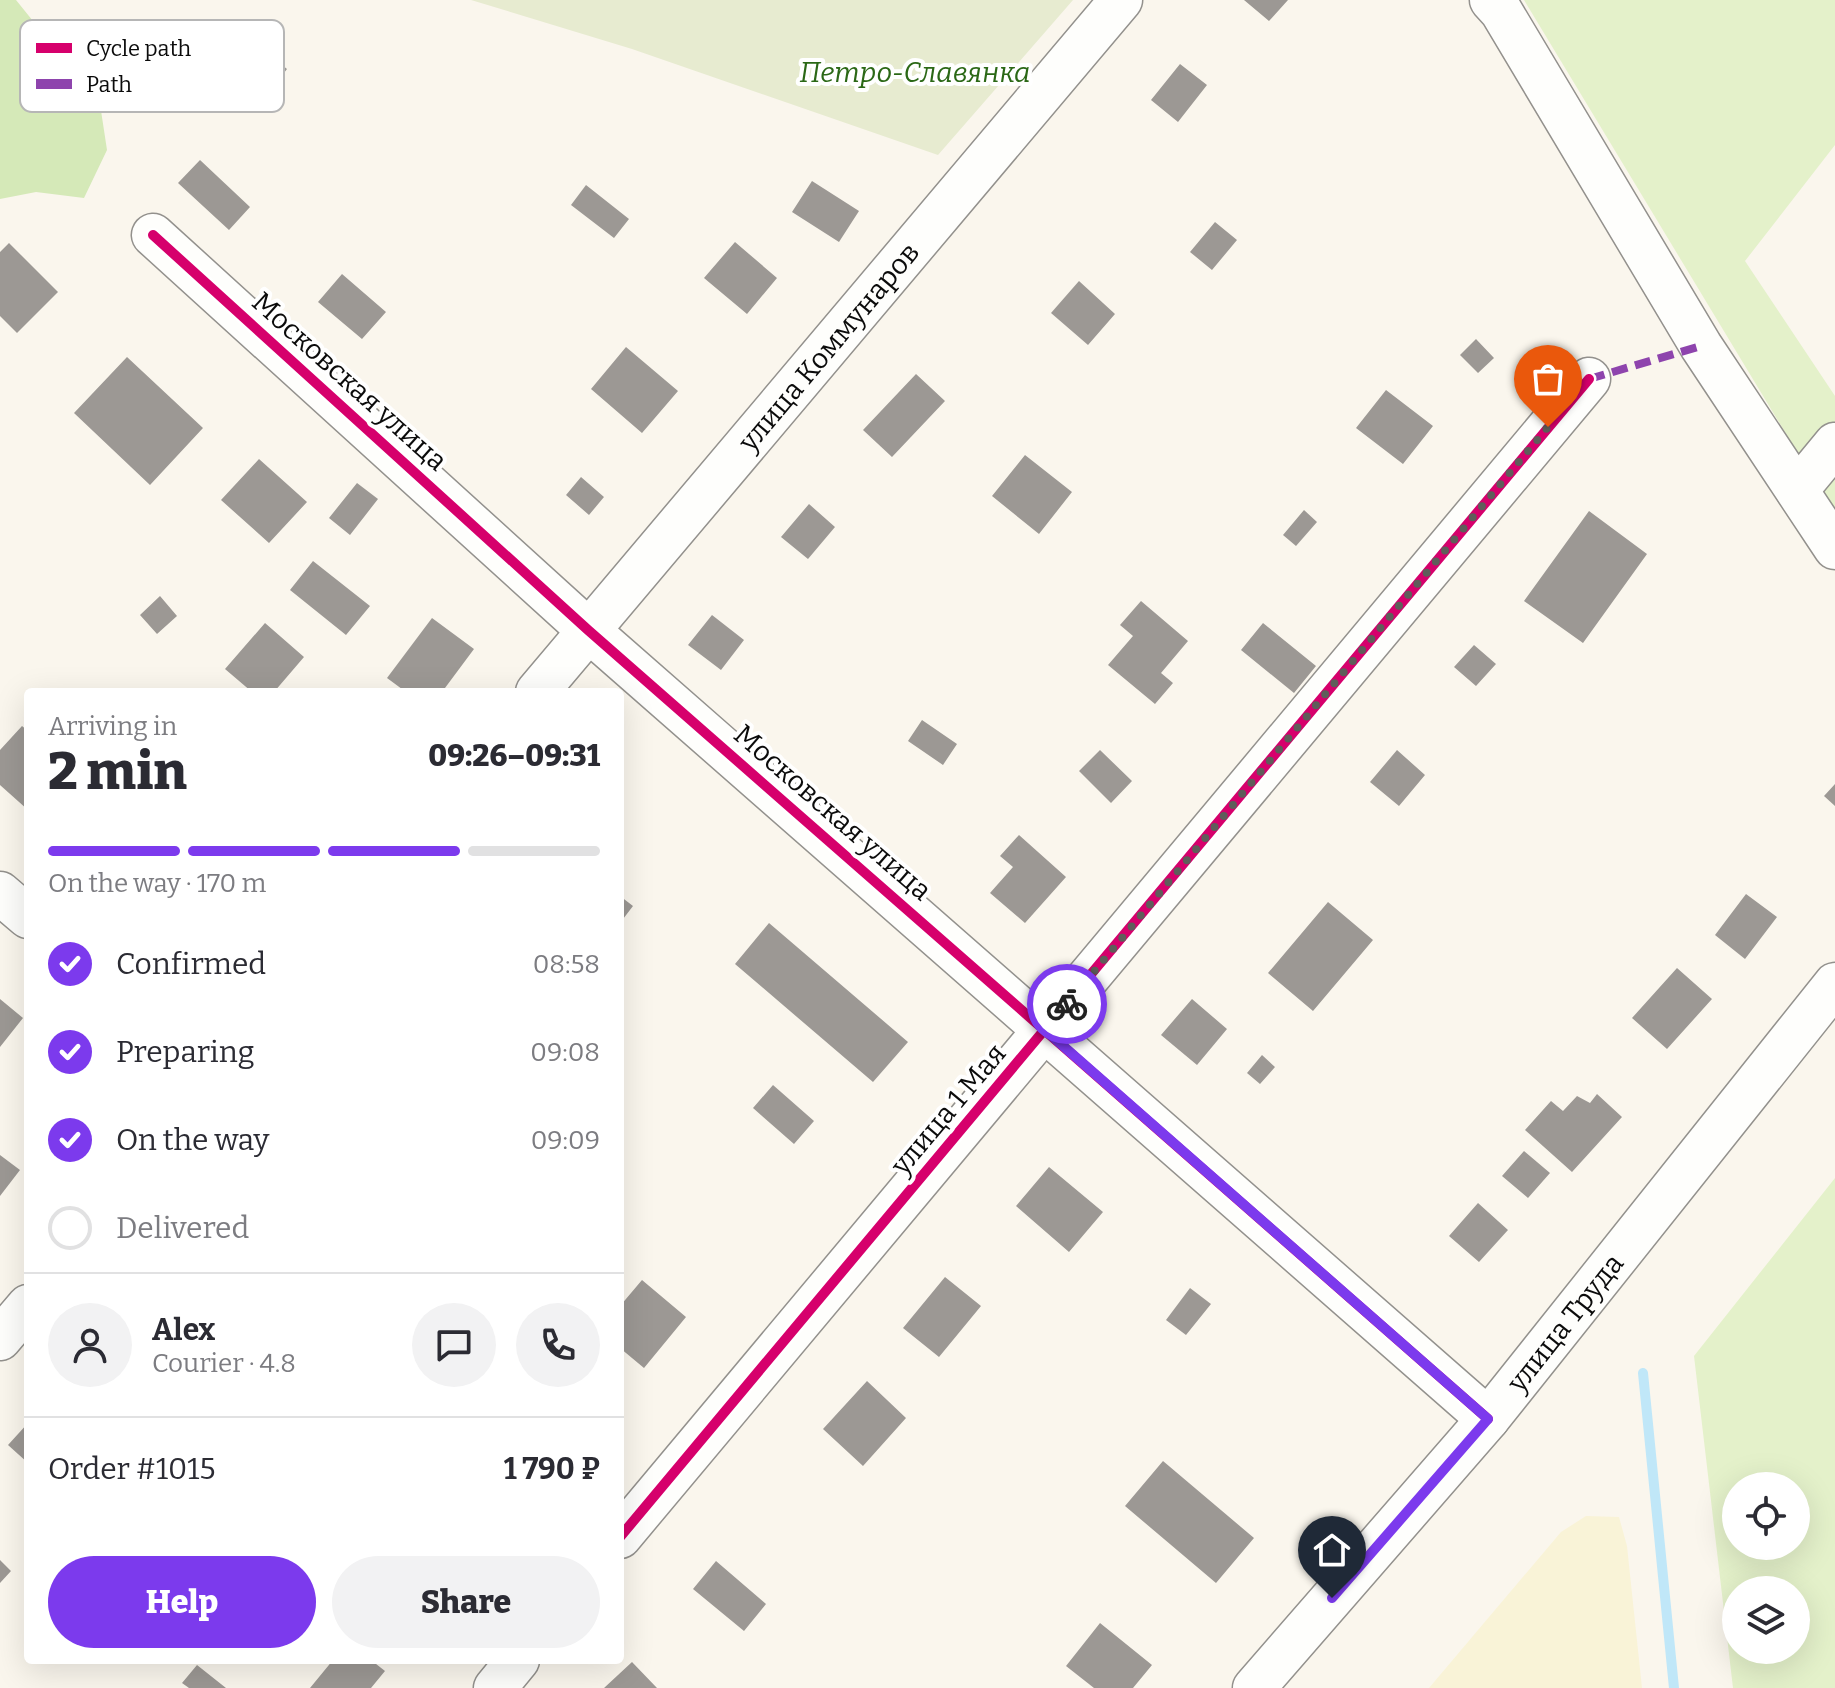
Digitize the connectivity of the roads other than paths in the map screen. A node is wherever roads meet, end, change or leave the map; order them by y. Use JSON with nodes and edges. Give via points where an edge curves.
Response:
{"nodes":[{"id":1,"x":1121,"y":0,"type":"edge"},
{"id":2,"x":1491,"y":0,"type":"edge"},
{"id":3,"x":153,"y":235,"type":"dead end"},
{"id":4,"x":1589,"y":379,"type":"dead end"},
{"id":5,"x":1835,"y":444,"type":"edge"},
{"id":6,"x":1797,"y":490,"type":"junction"},
{"id":7,"x":1835,"y":548,"type":"edge"},
{"id":8,"x":588,"y":630,"type":"junction"},
{"id":9,"x":540,"y":688,"type":"edge"},
{"id":10,"x":0,"y":893,"type":"edge"},
{"id":11,"x":24,"y":914,"type":"edge"},
{"id":12,"x":1835,"y":984,"type":"edge"},
{"id":13,"x":1045,"y":1030,"type":"junction"},
{"id":14,"x":24,"y":1311,"type":"edge"},
{"id":15,"x":0,"y":1339,"type":"edge"},
{"id":16,"x":1488,"y":1419,"type":"junction"},
{"id":17,"x":624,"y":1532,"type":"edge"},
{"id":18,"x":515,"y":1664,"type":"edge"},
{"id":19,"x":495,"y":1688,"type":"edge"},
{"id":20,"x":1254,"y":1688,"type":"edge"}],
"edges":[{"from":1,"to":8,"type":"street","name":"улица Коммунаров"},
{"from":2,"to":6,"type":"street","via":[[1701,346]]},
{"from":3,"to":8,"type":"street","name":"Московская улица"},
{"from":4,"to":13,"type":"street","name":"улица 1 Мая"},
{"from":5,"to":6,"type":"street"},
{"from":6,"to":7,"type":"street"},
{"from":8,"to":9,"type":"street","name":"улица Коммунаров"},
{"from":8,"to":13,"type":"street","name":"Московская улица"},
{"from":10,"to":11,"type":"street"},
{"from":12,"to":16,"type":"street","name":"улица Труда"},
{"from":13,"to":16,"type":"street","name":"Московская улица"},
{"from":13,"to":17,"type":"street","name":"улица 1 Мая"},
{"from":14,"to":15,"type":"street"},
{"from":16,"to":20,"type":"street","name":"улица Труда"},
{"from":18,"to":19,"type":"street"}]}
